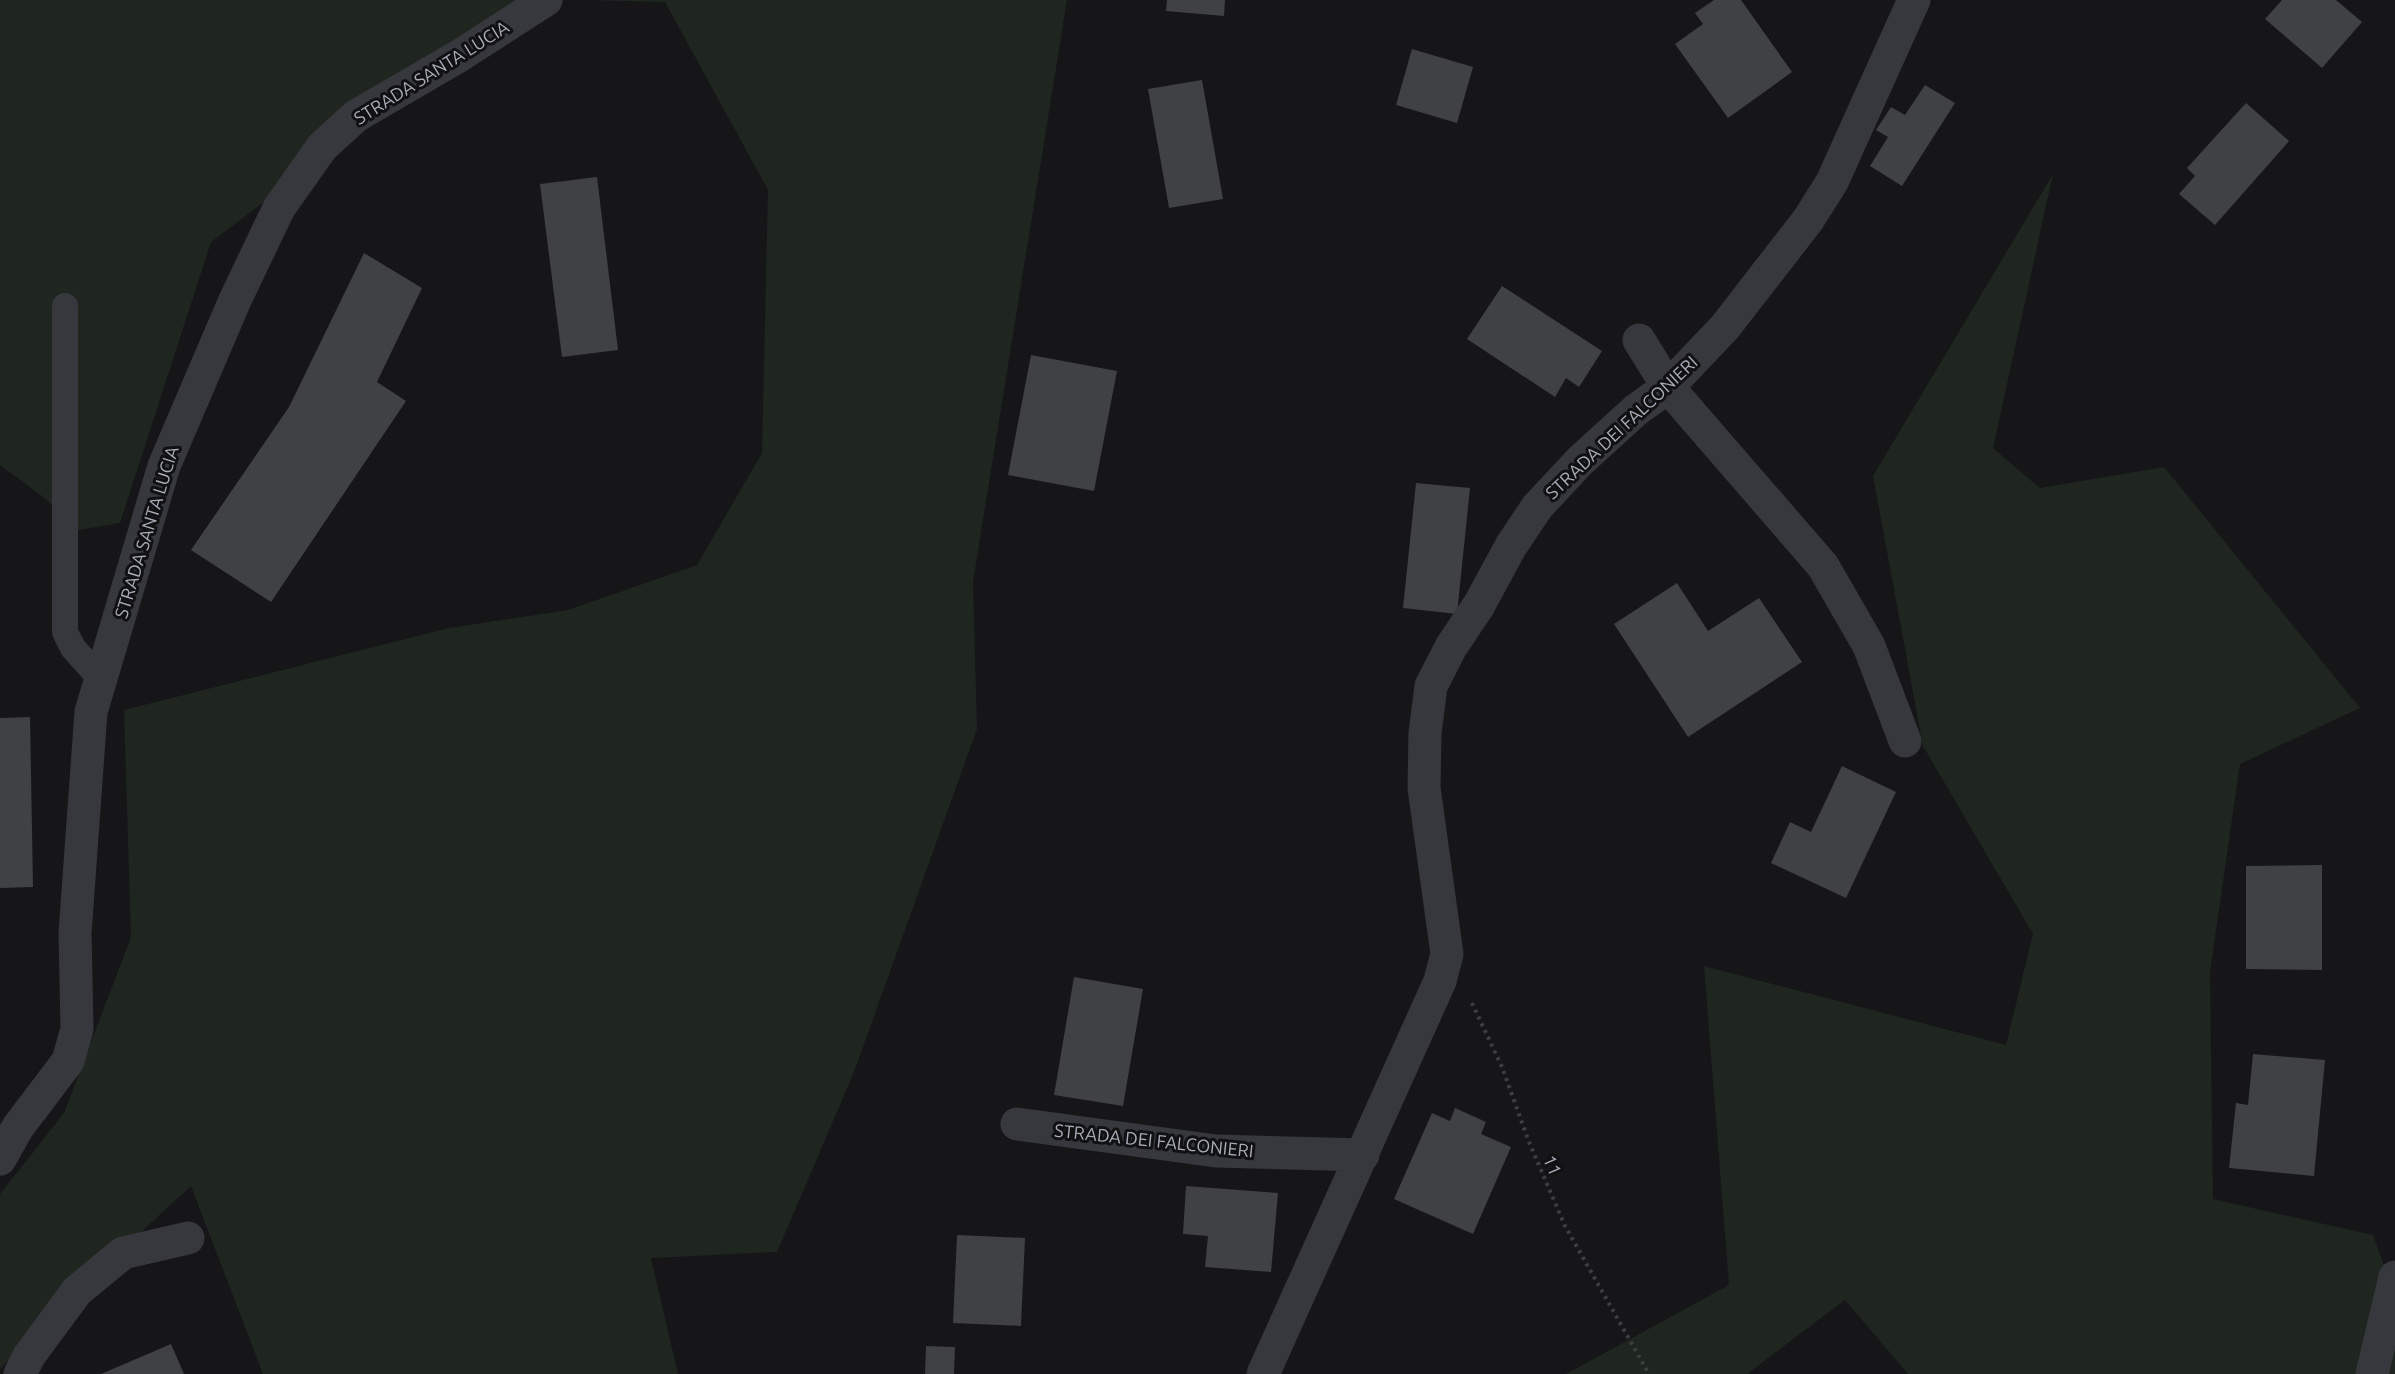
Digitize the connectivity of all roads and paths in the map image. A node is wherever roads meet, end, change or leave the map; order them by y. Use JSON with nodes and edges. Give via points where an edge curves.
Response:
{"nodes":[{"id":1,"x":546,"y":0,"type":"edge"},
{"id":2,"x":1914,"y":0,"type":"edge"},
{"id":3,"x":65,"y":306,"type":"dead end"},
{"id":4,"x":1639,"y":340,"type":"dead end"},
{"id":5,"x":1668,"y":387,"type":"junction"},
{"id":6,"x":101,"y":680,"type":"junction"},
{"id":7,"x":1905,"y":741,"type":"dead end"},
{"id":8,"x":1445,"y":963,"type":"junction"},
{"id":9,"x":1017,"y":1124,"type":"dead end"},
{"id":10,"x":1363,"y":1155,"type":"junction"},
{"id":11,"x":0,"y":1159,"type":"edge"},
{"id":12,"x":188,"y":1238,"type":"dead end"},
{"id":13,"x":2395,"y":1277,"type":"edge"},
{"id":14,"x":20,"y":1374,"type":"edge"},
{"id":15,"x":1263,"y":1374,"type":"edge"},
{"id":16,"x":1649,"y":1374,"type":"edge"},
{"id":17,"x":2372,"y":1374,"type":"edge"}],
"edges":[{"from":1,"to":6,"type":"street","name":"STRADA SANTA LUCIA","via":[[356,116],[322,147],[279,208],[164,466]]},
{"from":2,"to":5,"type":"street","name":"STRADA DEI FALCONIERI","via":[[1832,182],[1808,220],[1725,327]]},
{"from":3,"to":6,"type":"lane","via":[[65,632],[73,648]]},
{"from":4,"to":5,"type":"street"},
{"from":5,"to":7,"type":"street","via":[[1823,566],[1869,646]]},
{"from":5,"to":8,"type":"street","name":"STRADA DEI FALCONIERI","via":[[1580,461],[1537,507],[1431,686],[1424,788]]},
{"from":6,"to":11,"type":"street","name":"STRADA SANTA LUCIA","via":[[91,712],[76,921],[77,1029],[68,1061],[18,1127]]},
{"from":8,"to":10,"type":"street","name":"STRADA DEI FALCONIERI"},
{"from":8,"to":16,"type":"path","name":"11","via":[[1460,980],[1478,1014],[1565,1226]]},
{"from":9,"to":10,"type":"street","name":"STRADA DEI FALCONIERI","via":[[1216,1151]]},
{"from":10,"to":15,"type":"street","name":"STRADA DEI FALCONIERI"},
{"from":12,"to":14,"type":"street","via":[[123,1253],[77,1291]]},
{"from":13,"to":17,"type":"street"}]}
